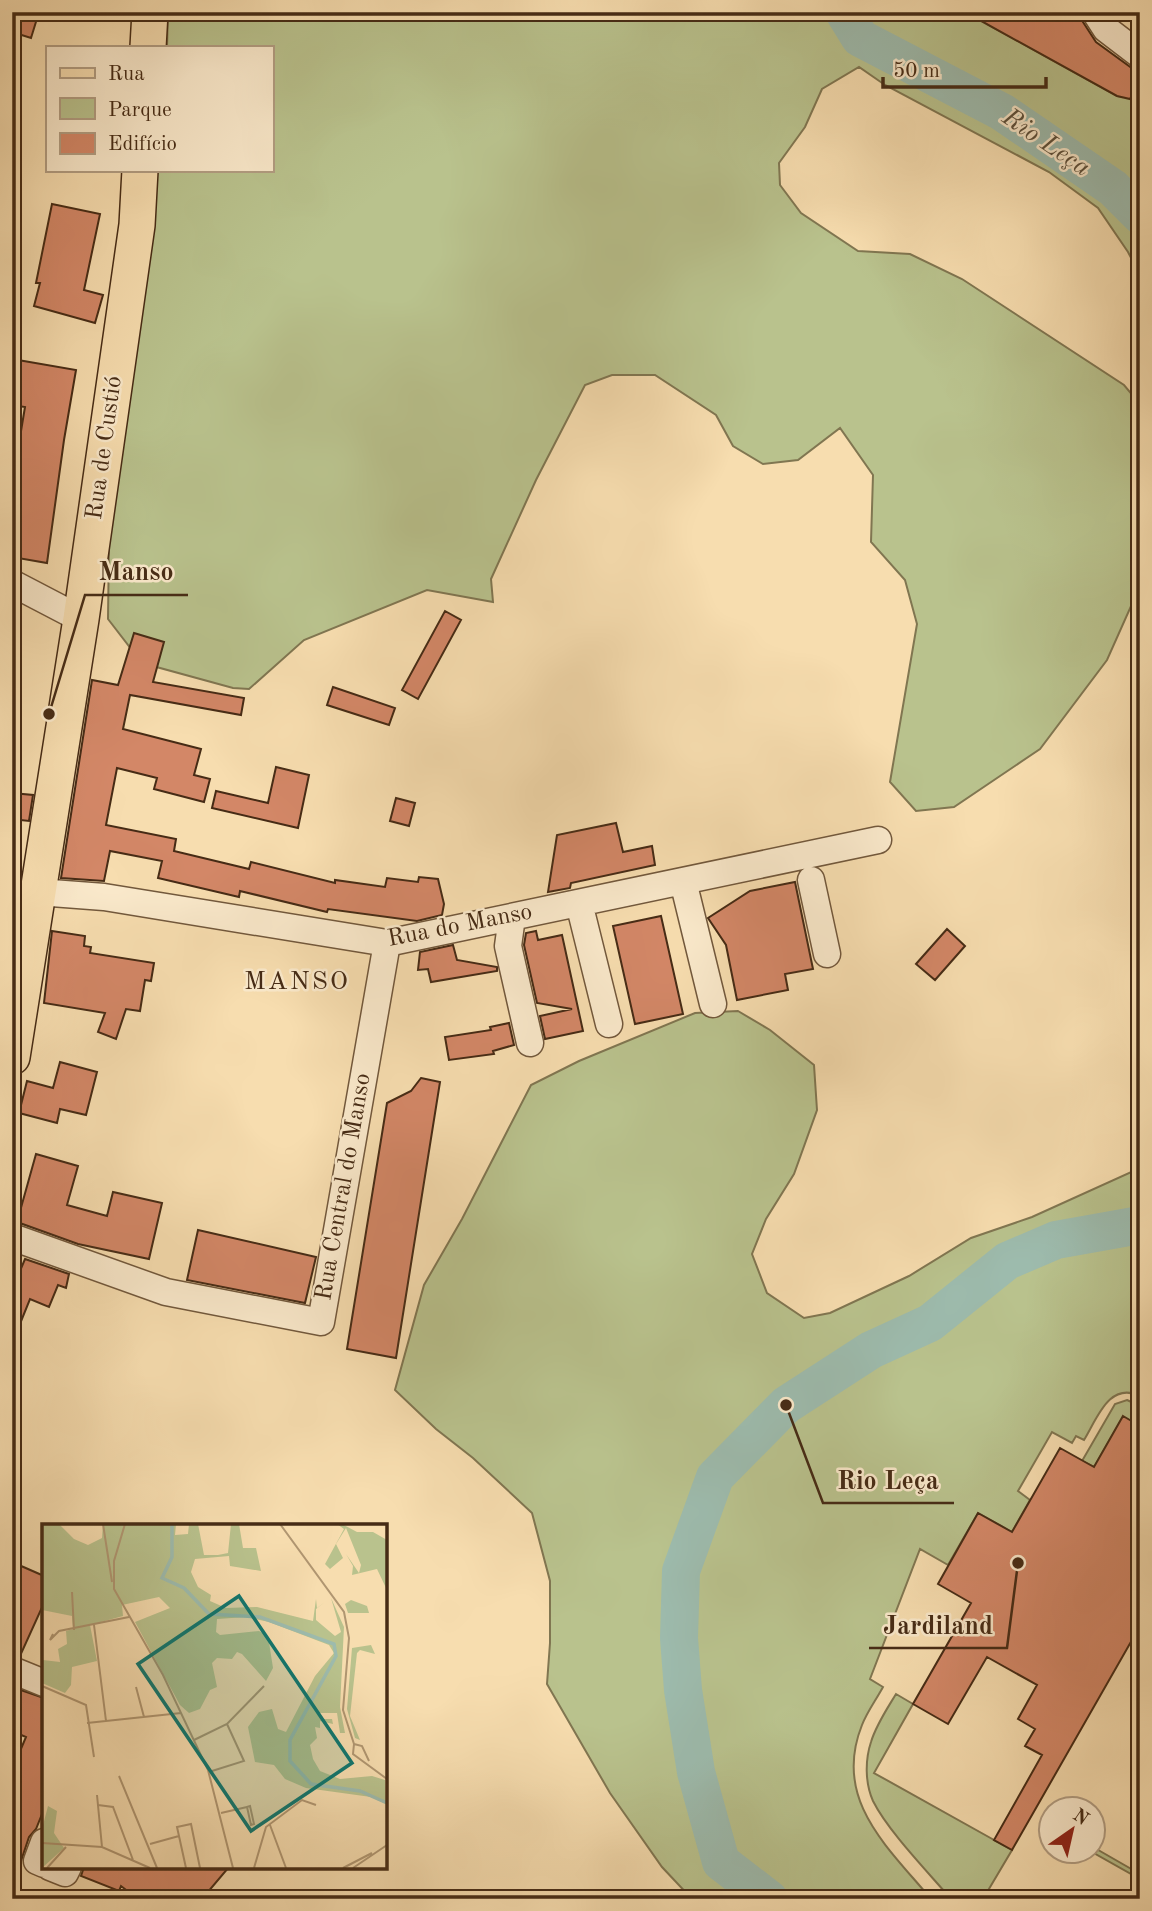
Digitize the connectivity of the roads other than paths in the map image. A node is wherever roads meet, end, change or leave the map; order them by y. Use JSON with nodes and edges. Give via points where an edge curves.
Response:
{"nodes":[{"id":1,"x":150,"y":12,"type":"edge"},
{"id":2,"x":1095,"y":12,"type":"edge"},
{"id":3,"x":148,"y":46,"type":"edge"},
{"id":4,"x":1140,"y":55,"type":"edge"},
{"id":5,"x":140,"y":172,"type":"edge"},
{"id":6,"x":12,"y":583,"type":"edge"},
{"id":7,"x":81,"y":619,"type":"junction"},
{"id":8,"x":878,"y":840,"type":"dead end"},
{"id":9,"x":807,"y":866,"type":"junction"},
{"id":10,"x":683,"y":881,"type":"junction"},
{"id":11,"x":38,"y":892,"type":"junction"},
{"id":12,"x":579,"y":903,"type":"junction"},
{"id":13,"x":512,"y":917,"type":"junction"},
{"id":14,"x":387,"y":943,"type":"junction"},
{"id":15,"x":827,"y":954,"type":"dead end"},
{"id":16,"x":713,"y":1004,"type":"dead end"},
{"id":17,"x":609,"y":1024,"type":"dead end"},
{"id":18,"x":530,"y":1044,"type":"dead end"},
{"id":19,"x":12,"y":1057,"type":"edge"},
{"id":20,"x":12,"y":1237,"type":"edge"},
{"id":21,"x":12,"y":1670,"type":"edge"},
{"id":22,"x":42,"y":1682,"type":"edge"},
{"id":23,"x":42,"y":1847,"type":"edge"},
{"id":24,"x":42,"y":1863,"type":"edge"}],
"edges":[{"from":1,"to":3,"type":"main road"},
{"from":2,"to":4,"type":"street","via":[[1106,29]]},
{"from":5,"to":7,"type":"main road","name":"Rua de Custió","via":[[137,225]]},
{"from":6,"to":7,"type":"street"},
{"from":7,"to":11,"type":"main road","name":"Rua de Custió"},
{"from":8,"to":9,"type":"street","name":"Rua do Manso"},
{"from":9,"to":10,"type":"street","name":"Rua do Manso"},
{"from":9,"to":15,"type":"street"},
{"from":10,"to":12,"type":"street","name":"Rua do Manso"},
{"from":10,"to":16,"type":"street"},
{"from":11,"to":14,"type":"street","name":"Rua do Manso","via":[[104,897]]},
{"from":11,"to":19,"type":"main road","name":"Rua de Custió"},
{"from":12,"to":13,"type":"street","name":"Rua do Manso"},
{"from":12,"to":17,"type":"street"},
{"from":13,"to":14,"type":"street","name":"Rua do Manso"},
{"from":13,"to":18,"type":"street","via":[[508,946]]},
{"from":14,"to":20,"type":"street","name":"Rua Central do Manso","via":[[321,1322],[166,1292]]},
{"from":21,"to":22,"type":"street"},
{"from":23,"to":24,"type":"street","via":[[37,1861]]}]}
